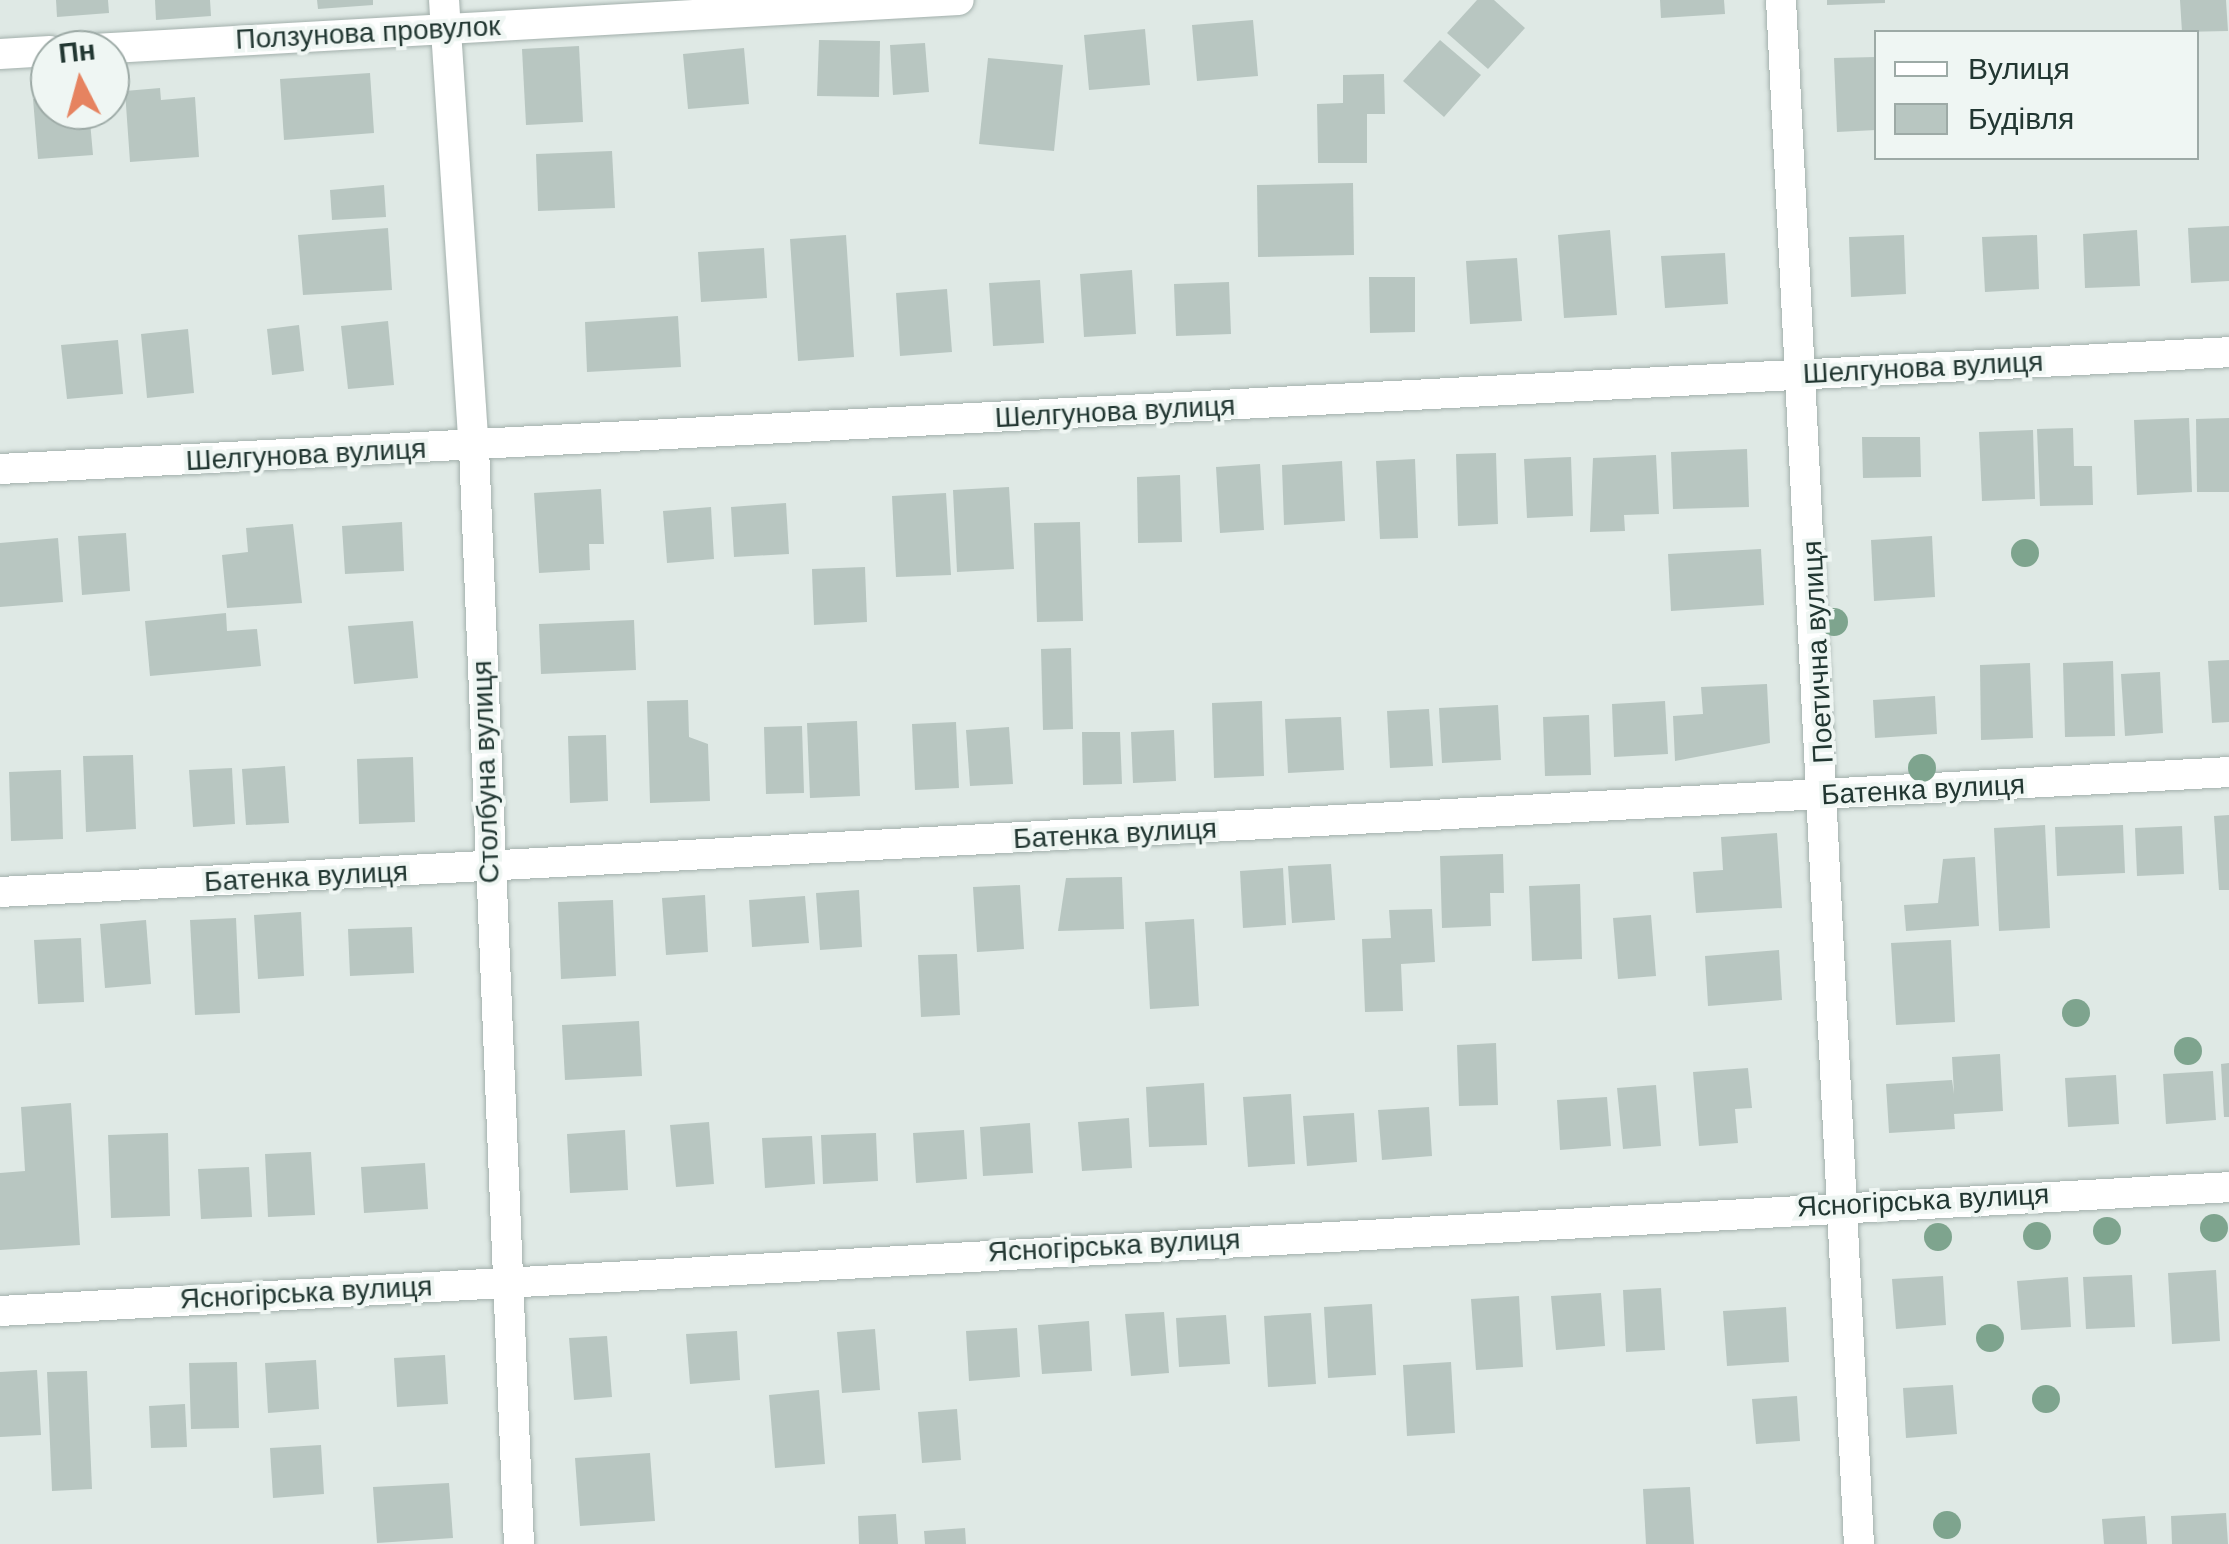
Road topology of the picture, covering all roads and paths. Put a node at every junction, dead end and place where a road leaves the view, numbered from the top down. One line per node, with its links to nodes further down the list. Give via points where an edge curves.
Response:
1 (959, 0): 3 (street, Ползунова провулок)
2 (1780, 0): 8 (street, Поетична вулиця)
3 (445, 14): 4 (street, Ползунова провулок); 9 (street, Столбуна вулиця)
4 (130, 45)
5 (30, 53): 6 (street)
6 (0, 54)
7 (2229, 352): 8 (street, Шелгунова вулиця)
8 (1802, 374): 9 (street, Шелгунова вулиця); 12 (street, Поетична вулиця)
9 (474, 448): 10 (street, Шелгунова вулиця); 13 (street, Столбуна вулиця)
10 (0, 469)
11 (2229, 772): 12 (street, Батенка вулиця)
12 (1826, 796): 13 (street, Батенка вулиця); 16 (street, Поетична вулиця)
13 (490, 867): 14 (street, Батенка вулиця); 17 (street, Столбуна вулиця)
14 (0, 892)
15 (2229, 1187): 16 (street, Ясногірська вулиця)
16 (1843, 1204): 17 (street, Ясногірська вулиця); 20 (street, Поетична вулиця)
17 (503, 1281): 18 (street, Ясногірська вулиця); 19 (street, Столбуна вулиця)
18 (0, 1312)
19 (519, 1544)
20 (1859, 1544)

